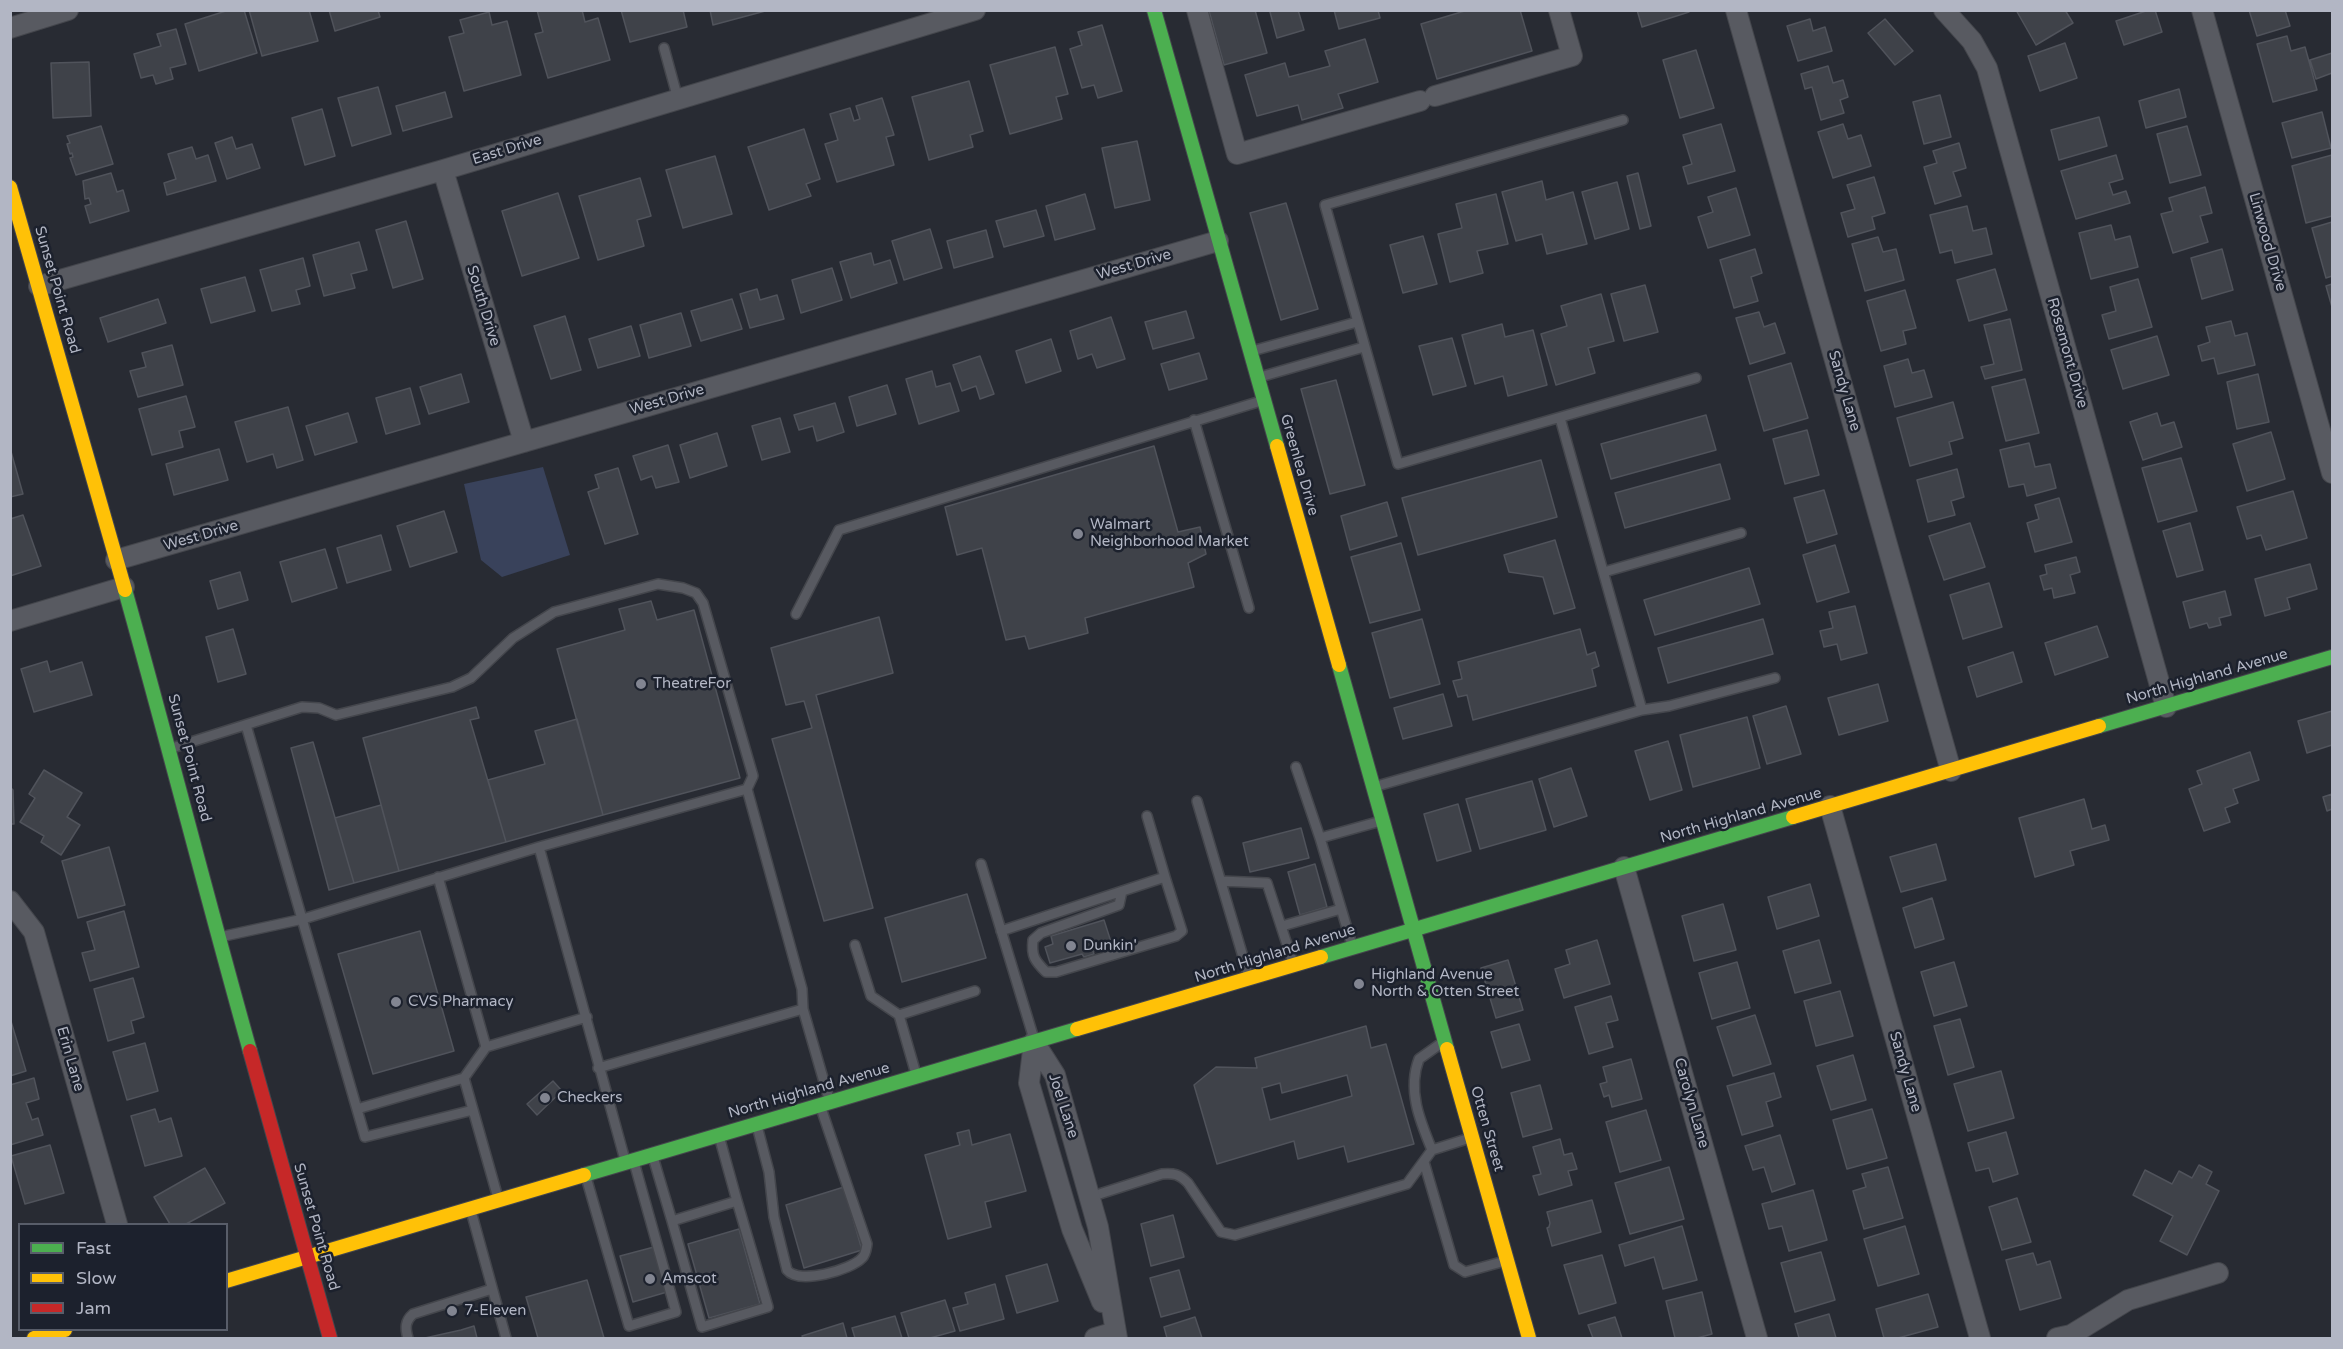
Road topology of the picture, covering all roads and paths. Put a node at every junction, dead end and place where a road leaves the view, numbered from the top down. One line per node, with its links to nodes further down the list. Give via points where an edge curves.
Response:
1 (68, 10): 9 (street)
2 (975, 10): 11 (street, East Drive)
3 (1154, 10): 15 (street, Greenlea Drive)
4 (1197, 10): 5 (street, via 1237,154 1572,56)
5 (1559, 10)
6 (1736, 10): 41 (street, Sandy Lane)
7 (1944, 10): 36 (street, Rosemont Drive, via 1972,41 1987,68)
8 (2202, 10): 26 (street, Linwood Drive)
9 (10, 28)
10 (664, 48): 11 (lane)
11 (678, 99): 13 (street, East Drive)
12 (1623, 120): 17 (lane, via 1325,205)
13 (443, 170): 16 (street, East Drive); 25 (street, South Drive)
14 (10, 187): 16 (street, Sunset Point Road)
15 (1218, 241): 19 (street, Greenlea Drive); 25 (street, West Drive)
16 (39, 286): 28 (street, Sunset Point Road)
17 (1357, 322): 18 (lane); 19 (lane)
18 (1364, 347): 20 (lane); 23 (lane, via 1398,464)
19 (1250, 352): 20 (street, Greenlea Drive)
20 (1257, 377): 22 (street, Greenlea Drive)
21 (1696, 378): 23 (lane)
22 (1264, 400): 24 (lane); 42 (street, Greenlea Drive)
23 (1560, 418): 29 (lane)
24 (1194, 420): 31 (lane); 32 (lane, via 839,530)
25 (524, 442): 28 (street, West Drive)
26 (2332, 473)
27 (1741, 533): 29 (lane)
28 (116, 560): 30 (street, Sunset Point Road)
29 (1604, 572): 37 (lane)
30 (124, 587): 33 (street); 39 (street, Sunset Point Road)
31 (1249, 608)
32 (796, 614)
33 (10, 621)
34 (2332, 657): 36 (street, North Highland Avenue)
35 (1775, 678): 37 (lane)
36 (2166, 706): 41 (street, North Highland Avenue)
37 (1642, 710): 42 (lane)
38 (246, 725): 39 (lane); 43 (lane, via 302,707 320,708 336,715 452,687 471,678 513,638 554,612 658,584 696,593 703,603 753,776); 58 (lane)
39 (170, 749): 62 (street, Sunset Point Road)
40 (1296, 767): 48 (lane)
41 (1951, 771): 45 (street, North Highland Avenue)
42 (1375, 786): 47 (street, Greenlea Drive)
43 (747, 789): 49 (lane); 68 (lane, via 802,989)
44 (1197, 801): 54 (lane)
45 (1830, 807): 51 (street, North Highland Avenue); 108 (street, Sandy Lane)
46 (1147, 816): 53 (lane)
47 (1384, 820): 48 (lane); 60 (street, Greenlea Drive)
48 (1320, 838): 57 (lane)
49 (539, 847): 52 (lane); 70 (lane)
50 (981, 864): 61 (lane)
51 (1624, 867): 60 (street, North Highland Avenue); 107 (street, Carolyn Lane)
52 (438, 877): 58 (lane); 73 (lane)
53 (1165, 877): 55 (lane); 55 (lane, via 1182,931 1176,936 1056,972 1046,972 1034,961 1033,940 1041,933 1119,905)
54 (1221, 881): 59 (lane, via 1267,882); 66 (lane)
55 (1122, 891): 61 (lane)
56 (10, 901): 93 (street, Erin Lane, via 34,932)
57 (1341, 909): 59 (lane); 64 (lane)
58 (303, 919): 62 (lane); 78 (lane)
59 (1282, 926): 65 (lane)
60 (1414, 929): 64 (street, North Highland Avenue); 71 (street, Otten Street)
61 (1001, 931): 72 (lane)
62 (218, 938): 94 (street, Sunset Point Road)
63 (855, 945): 69 (lane, via 871,996)
64 (1353, 948): 65 (street, North Highland Avenue)
65 (1294, 965): 66 (street, North Highland Avenue)
66 (1250, 979): 72 (street, North Highland Avenue)
67 (975, 991): 69 (lane)
68 (803, 1009): 74 (lane); 77 (lane)
69 (899, 1015): 75 (lane)
70 (587, 1017): 73 (lane); 74 (lane)
71 (1445, 1041): 82 (street, Otten Street); 83 (lane, via 1425,1053 1415,1070 1413,1088)
72 (1034, 1042): 75 (street, North Highland Avenue); 88 (street, Joel Lane, via 1055,1075); 100 (street, Joel Lane, via 1029,1083 1072,1229)
73 (486, 1047): 76 (lane)
74 (598, 1068): 85 (lane)
75 (917, 1076): 77 (street, North Highland Avenue)
76 (464, 1078): 78 (lane); 79 (lane)
77 (825, 1103): 80 (street, North Highland Avenue); 80 (lane, via 867,1244 860,1260 818,1276 800,1277 787,1270 774,1217 770,1172)
78 (357, 1108): 79 (lane, via 365,1137)
79 (473, 1110): 89 (lane)
80 (756, 1124): 81 (street, North Highland Avenue)
81 (718, 1135): 84 (street, North Highland Avenue); 90 (lane)
82 (1472, 1137): 83 (lane); 95 (street, Otten Street)
83 (1432, 1150): 86 (lane)
84 (652, 1155): 85 (street, North Highland Avenue); 92 (lane)
85 (629, 1161): 87 (street, North Highland Avenue); 87 (lane, via 676,1312 628,1326)
86 (1424, 1162): 88 (lane, via 1407,1184 1235,1235 1221,1232 1188,1183 1173,1173); 95 (lane, via 1454,1265 1465,1272)
87 (585, 1175): 89 (street, North Highland Avenue)
88 (1090, 1197): 100 (street, Joel Lane)
89 (498, 1200): 91 (street, North Highland Avenue)
90 (737, 1201): 92 (lane); 92 (lane, via 768,1307 757,1311 702,1327)
91 (471, 1209): 94 (street, North Highland Avenue); 98 (lane)
92 (672, 1221)
93 (117, 1223)
94 (307, 1257): 97 (street, North Highland Avenue); 102 (street, Sunset Point Road)
95 (1506, 1261): 106 (street, Otten Street)
96 (2218, 1273): 109 (street, via 2128,1300 2071,1335)
97 (228, 1280)
98 (492, 1288): 103 (lane, via 413,1314 405,1326); 104 (lane)
99 (58, 1331): 101 (street)
100 (1116, 1335): 105 (street)
101 (34, 1338)
102 (330, 1338)
103 (408, 1338)
104 (506, 1338)
105 (1095, 1338)
106 (1529, 1338)
107 (1757, 1338)
108 (1980, 1338)
109 (2057, 1338)

